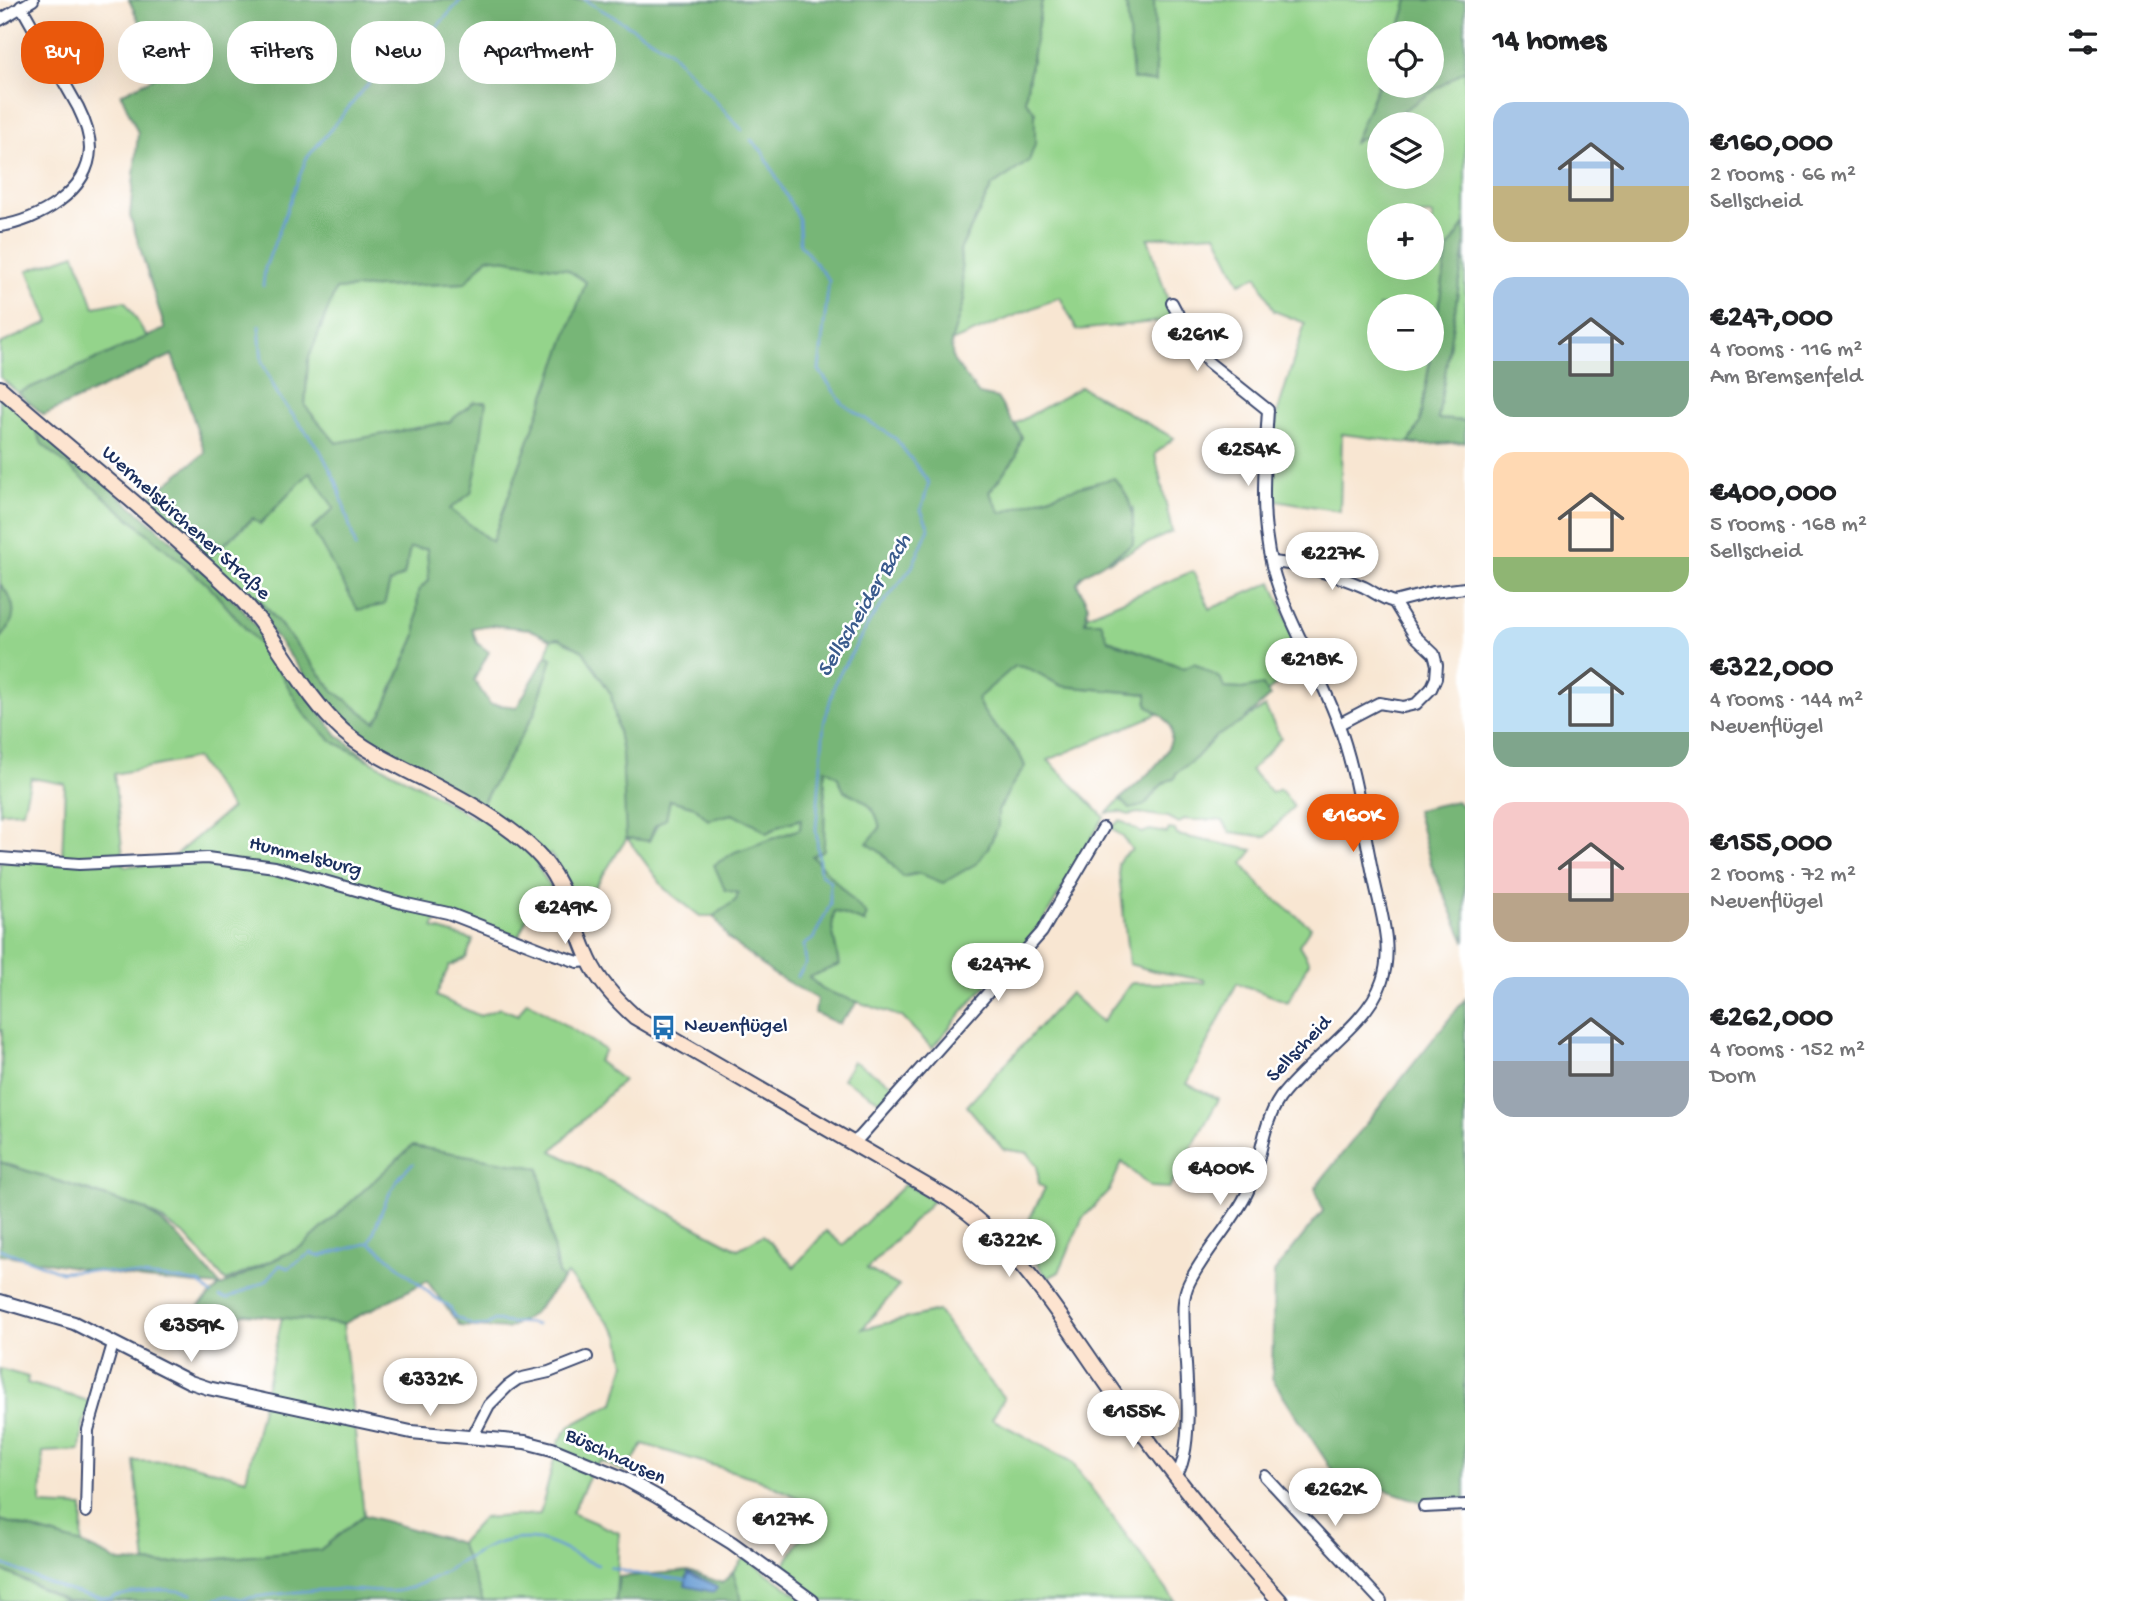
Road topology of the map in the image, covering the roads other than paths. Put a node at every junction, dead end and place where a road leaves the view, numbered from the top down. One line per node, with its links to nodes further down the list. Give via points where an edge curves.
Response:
1 (33, 0): 2 (street)
2 (21, 6): 3 (street); 4 (street, via 78,107 90,152 81,175 54,206)
3 (0, 20)
4 (0, 226)
5 (1172, 303): 7 (street, Sellscheid, via 1208,362 1268,410 1264,503)
6 (0, 388): 13 (main road, Wermelskirchener Straße, via 230,589 265,628 319,705 349,736 495,820 534,850 556,880)
7 (1272, 562): 9 (street, via 1301,565); 10 (street, Sellscheid, via 1296,631)
8 (1465, 588): 9 (street)
9 (1394, 602): 10 (street, via 1415,636 1433,653 1436,678 1416,704 1379,703)
10 (1339, 724): 22 (street, Sellscheid, via 1385,929 1384,973 1369,1006 1277,1104 1246,1194 1186,1289 1186,1443)
11 (1102, 828): 14 (street, via 1042,932)
12 (0, 858): 13 (street, Hummelsburg, via 79,864 207,858 289,869 448,913 556,955)
13 (589, 961): 14 (main road, via 612,995 644,1023)
14 (852, 1143): 18 (main road, via 949,1199 992,1232)
15 (0, 1301): 16 (street, Büschhausen, via 57,1316)
16 (113, 1344): 20 (street, Büschhausen, via 190,1382 386,1427); 25 (street, via 88,1430)
17 (587, 1357): 20 (street, via 508,1386 489,1405)
18 (1120, 1403): 19 (street); 22 (main road)
19 (1107, 1416)
20 (472, 1438): 26 (street, Büschhausen, via 526,1441 625,1479 732,1543)
21 (1265, 1476): 28 (street)
22 (1175, 1477): 27 (main road)
23 (1465, 1505): 24 (street)
24 (1424, 1507)
25 (86, 1512)
26 (812, 1601)
27 (1280, 1601)
28 (1381, 1601)

